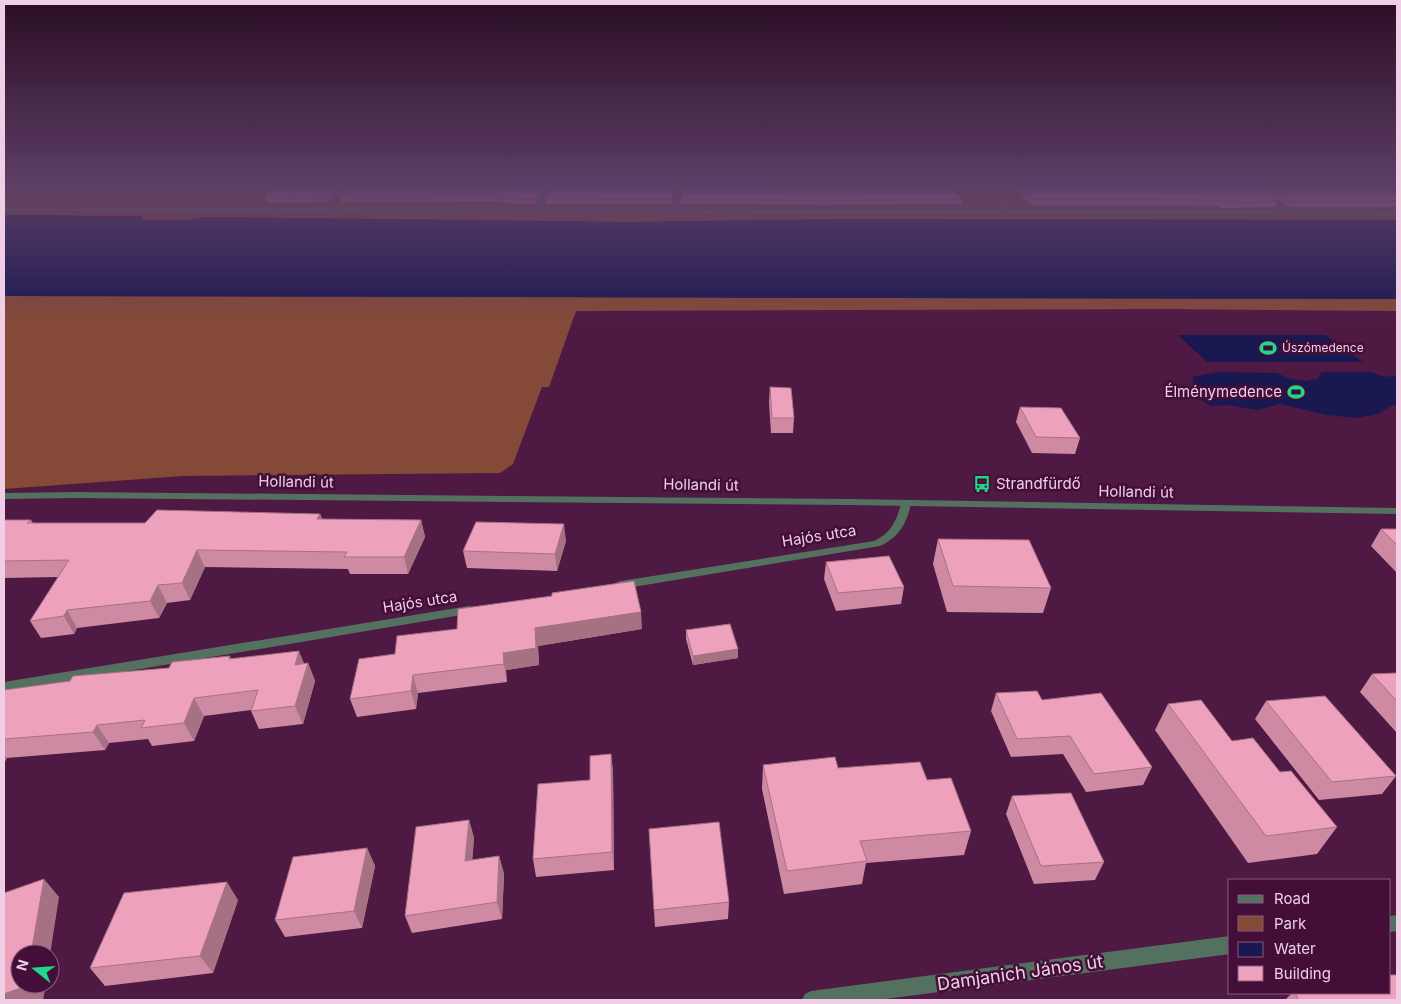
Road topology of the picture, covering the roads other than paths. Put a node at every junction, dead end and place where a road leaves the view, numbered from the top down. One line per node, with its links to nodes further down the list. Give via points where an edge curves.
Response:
1 (4, 496): 2 (street, Hollandi út, via 75,494)
2 (906, 504): 3 (street, Hollandi út); 4 (street, Hajós utca, via 897,532 876,544)
3 (1397, 511)
4 (611, 587)
5 (484, 608): 6 (street, Hajós utca)
6 (4, 687)
7 (1228, 945): 8 (street, Damjanich János út)
8 (811, 1000)

